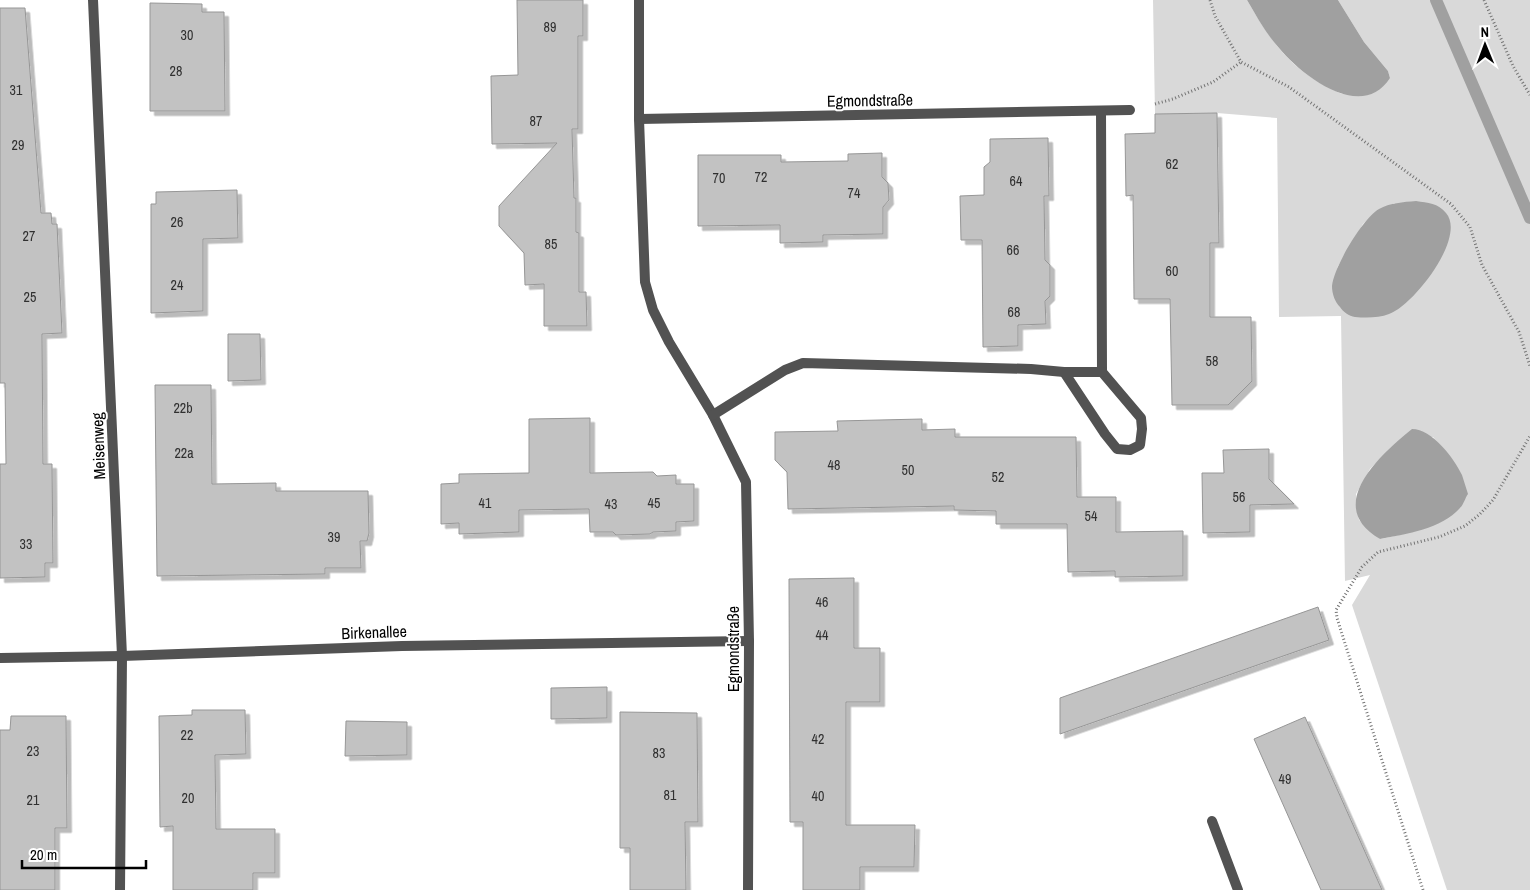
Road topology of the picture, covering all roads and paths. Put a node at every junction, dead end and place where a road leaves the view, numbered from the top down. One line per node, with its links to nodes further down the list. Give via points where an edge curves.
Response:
1 (93, 0): 16 (street, Meisenweg)
2 (639, 0): 9 (street, Egmondstraße)
3 (1210, 0): 5 (path, via 1215,16)
4 (1484, 0): 6 (path)
5 (1241, 62): 8 (path, via 1213,82 1173,99); 10 (path, via 1289,87 1451,204 1470,227 1482,265 1519,332)
6 (1530, 96)
7 (1101, 110): 8 (street, Egmondstraße); 9 (street, Egmondstraße); 12 (street)
8 (1130, 110)
9 (639, 119): 13 (street, Egmondstraße, via 645,282 653,310 668,342)
10 (1530, 366)
11 (1064, 372): 12 (street); 12 (street, via 1117,449 1130,450 1140,444 1141,418); 13 (street, via 803,363 785,370)
12 (1102, 372)
13 (713, 416): 15 (street, Egmondstraße, via 746,482)
14 (1530, 436): 22 (path, via 1493,500 1480,514 1465,526 1439,537 1378,552 1362,567 1336,610)
15 (748, 641): 16 (street, Birkenallee, via 412,646); 20 (street, Egmondstraße)
16 (122, 656): 17 (street, Birkenallee); 19 (street, Meisenweg)
17 (0, 658)
18 (1212, 821): 21 (street)
19 (120, 890)
20 (748, 890)
21 (1238, 890)
22 (1423, 890)

